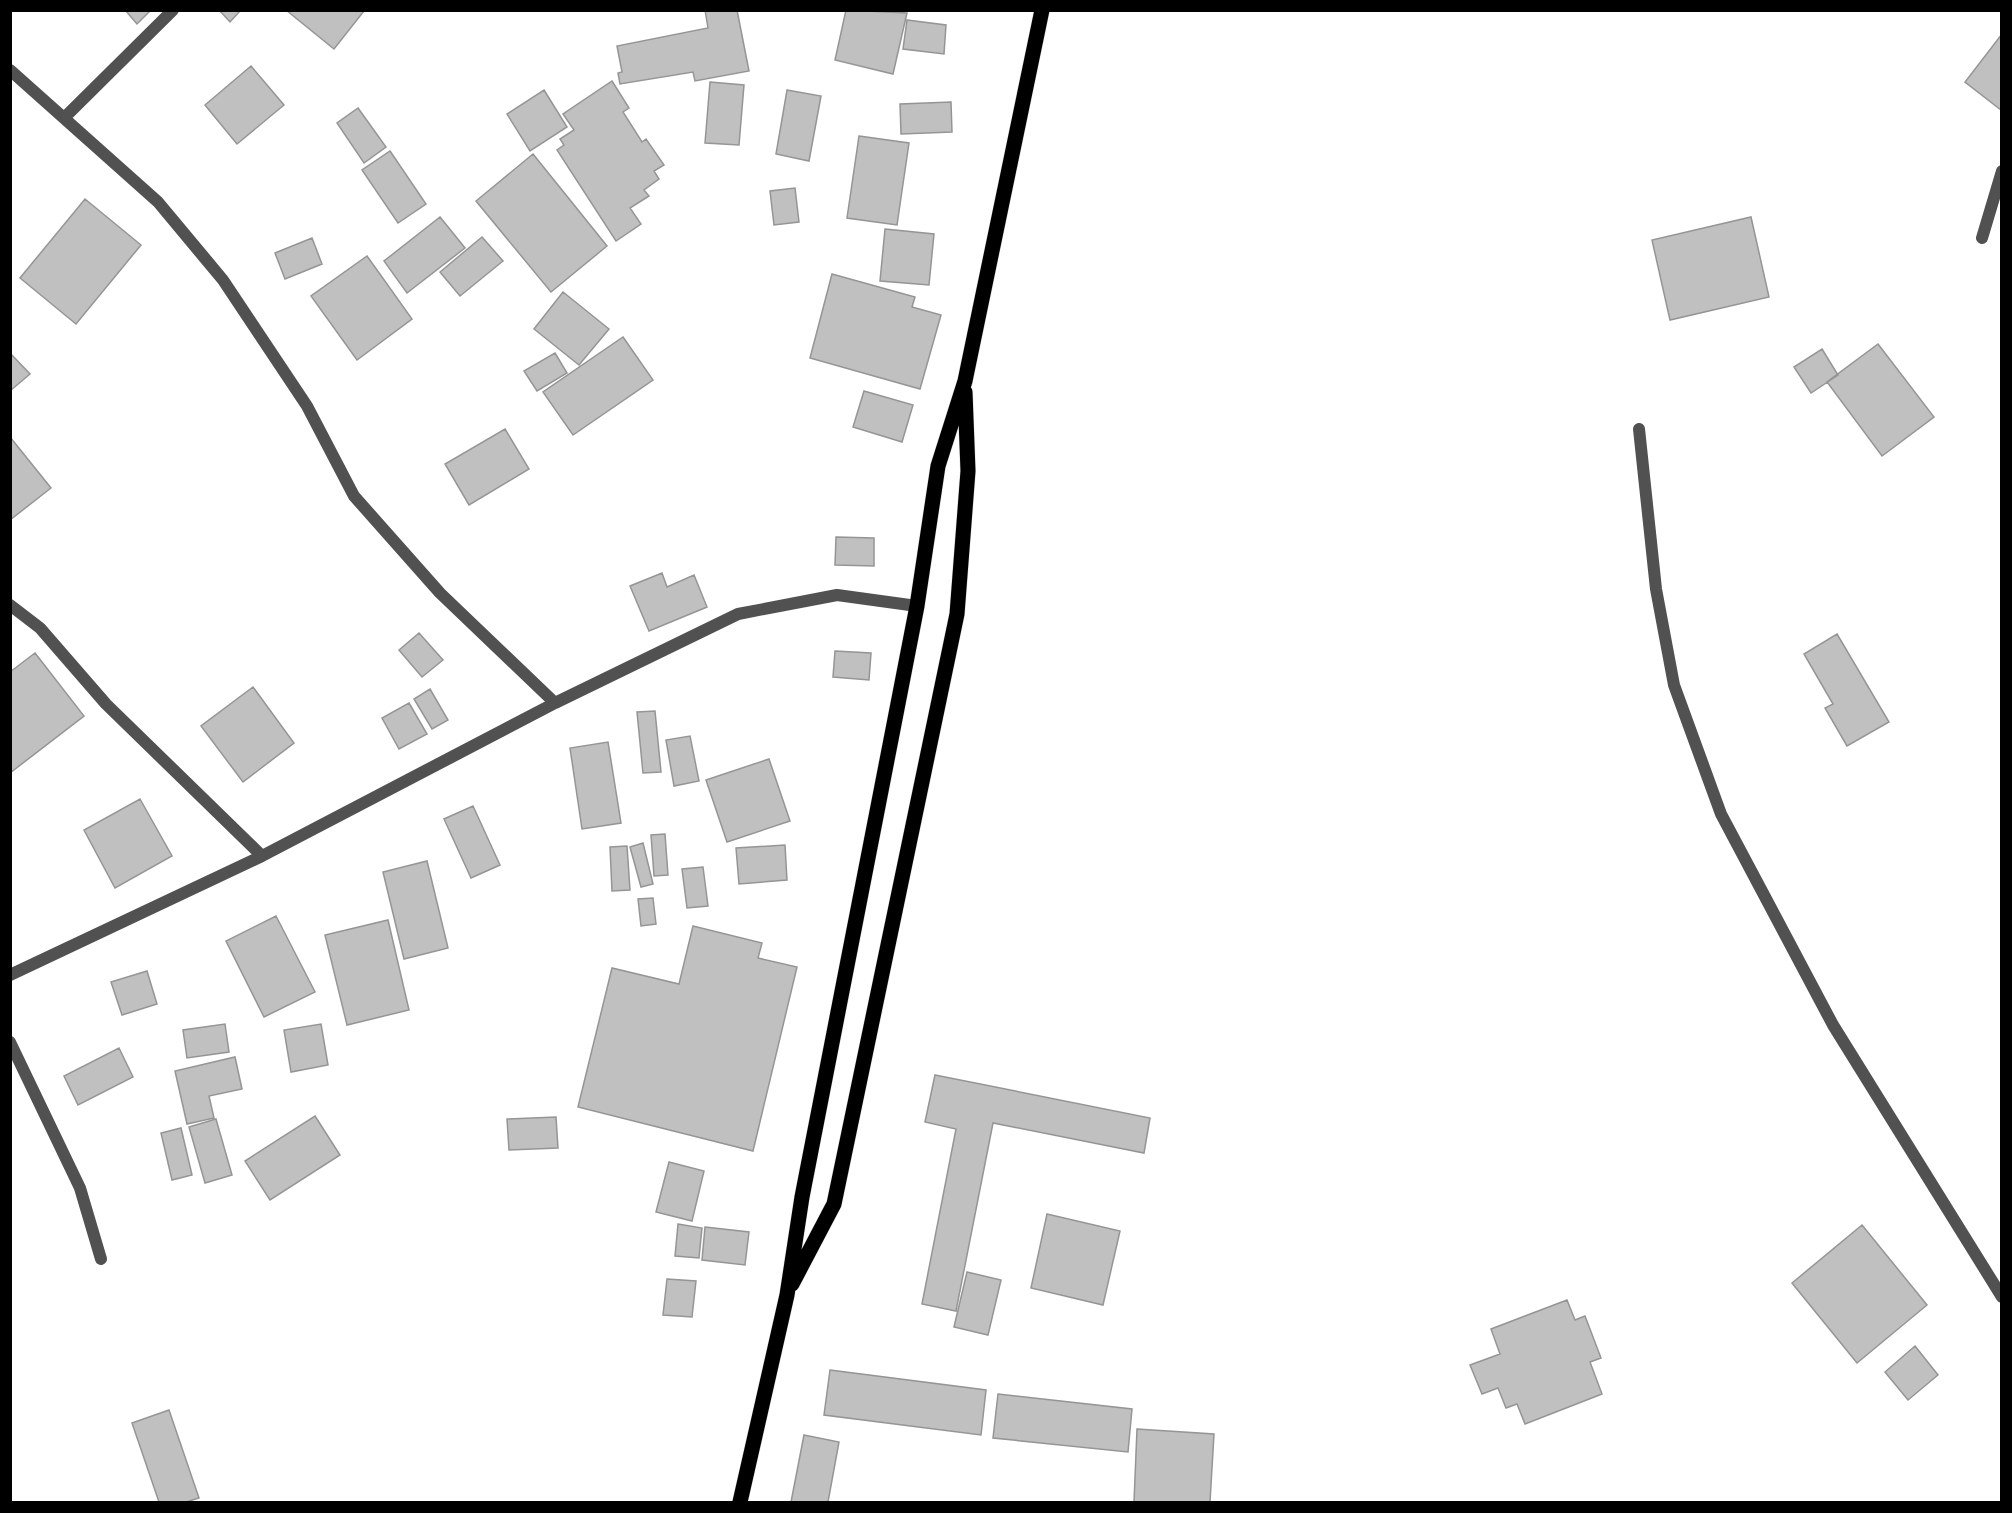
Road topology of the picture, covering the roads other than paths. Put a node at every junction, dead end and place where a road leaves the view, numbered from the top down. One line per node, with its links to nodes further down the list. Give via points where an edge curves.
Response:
1 (173, 10): 4 (street)
2 (1042, 10): 7 (main road)
3 (10, 70): 4 (street)
4 (64, 118): 11 (street, via 158,202 223,280 307,406 354,496 440,593)
5 (2001, 171): 6 (street)
6 (1982, 238)
7 (965, 381): 10 (main road, via 938,466); 16 (main road, via 968,471 957,614 834,1204)
8 (1639, 429): 17 (street, via 1656,589 1674,685 1721,814 1833,1025)
9 (10, 605): 12 (street, via 40,628 106,704)
10 (917, 606): 11 (street, via 837,595 738,614); 16 (main road, via 802,1197)
11 (555, 703): 12 (street)
12 (262, 856): 13 (street)
13 (10, 975)
14 (10, 1042): 15 (street, via 80,1188)
15 (100, 1260)
16 (787, 1295): 18 (main road)
17 (2001, 1297)
18 (740, 1503)

